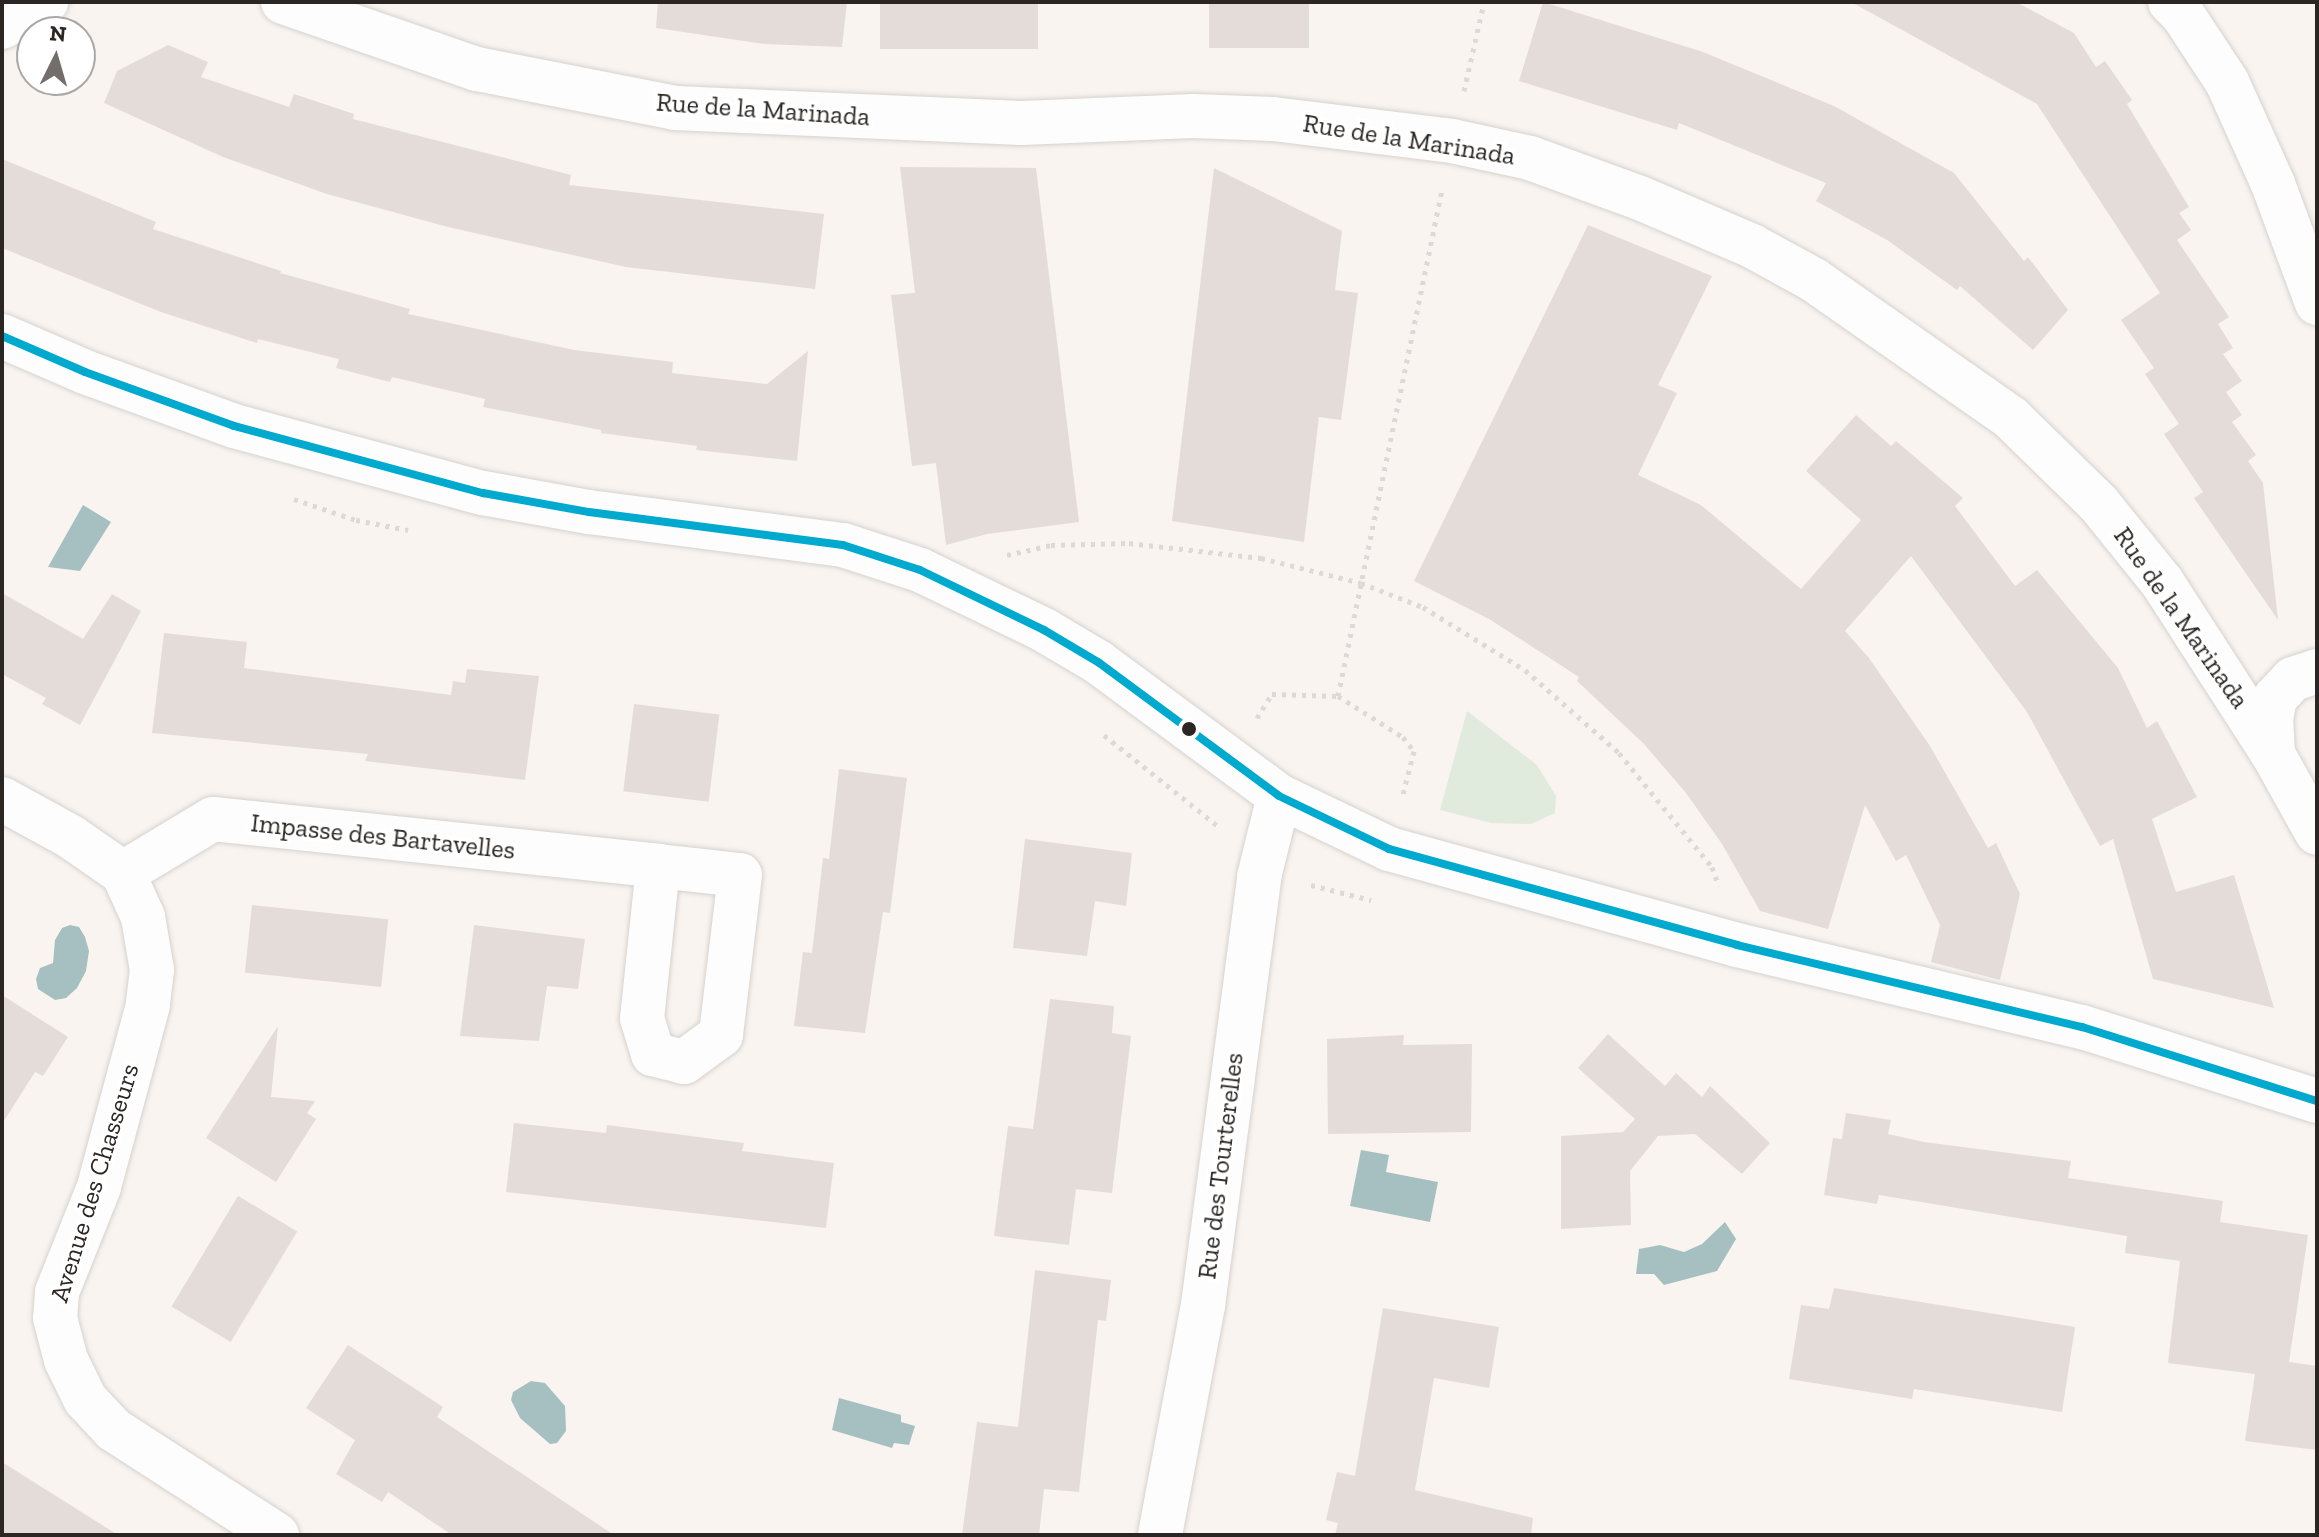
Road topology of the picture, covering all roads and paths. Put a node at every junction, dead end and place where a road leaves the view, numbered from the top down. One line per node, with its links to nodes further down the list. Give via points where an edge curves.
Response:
1 (46, 2): 5 (street)
2 (283, 2): 6 (street, Rue de la Marinada, via 477,69 675,108 1007,123 1193,116)
3 (1484, 2): 6 (path)
4 (2190, 6): 7 (street, via 2273,184)
5 (2, 27)
6 (1452, 141): 12 (path); 16 (street, Rue de la Marinada, via 1530,158 1752,246 1877,321 2011,418 2099,504 2162,582)
7 (2317, 303)
8 (2, 336): 11 (street, via 234,426 483,493 843,545)
9 (283, 495): 10 (path, via 356,520)
10 (414, 531)
11 (940, 580): 12 (path, via 983,560 1051,545 1129,543 1261,558); 17 (street, via 1098,662)
12 (1361, 583): 14 (path); 26 (path, via 1423,607 1525,670 1619,753 1712,867)
13 (2317, 671): 16 (street, via 2293,679 2275,698)
14 (1338, 696): 17 (path, via 1272,694); 21 (path, via 1403,737 1414,751)
15 (1099, 731): 24 (path, via 1241,846)
16 (2273, 754): 20 (street, Rue de la Marinada)
17 (1229, 761): 18 (street)
18 (1279, 796): 21 (street); 24 (street, Rue des Tourterelles)
19 (2, 799): 23 (street)
20 (2317, 833)
21 (1389, 849): 26 (street)
22 (658, 866): 23 (street, Impasse des Bartavelles, via 213,819)
23 (123, 873): 28 (street, Avenue des Chasseurs, via 143,917 152,970 148,1005 99,1187 57,1292 59,1340 85,1399 114,1430)
24 (1259, 877): 25 (path); 29 (street, Rue des Tourterelles, via 1203,1305)
25 (1373, 901)
26 (1737, 945): 27 (street, via 2082,1027)
27 (2317, 1101)
28 (277, 1535)
29 (1160, 1535)

